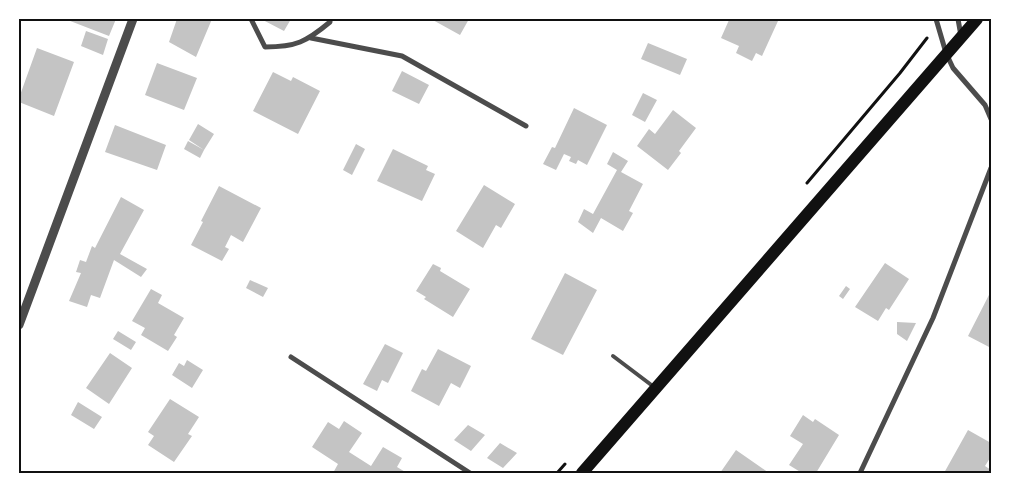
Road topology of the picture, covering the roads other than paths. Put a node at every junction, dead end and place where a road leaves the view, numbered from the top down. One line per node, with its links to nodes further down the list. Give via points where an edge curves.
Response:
1 (133, 19): 15 (street)
2 (251, 19): 8 (street, via 264,48 286,47)
3 (330, 19): 8 (street)
4 (936, 19): 9 (street)
5 (958, 19): 7 (street)
6 (977, 19): 7 (main road)
7 (961, 36): 9 (main road)
8 (311, 38): 13 (street, via 402,56)
9 (946, 53): 11 (street, via 953,68); 18 (main road)
10 (991, 103): 11 (street)
11 (985, 105): 12 (street)
12 (991, 119)
13 (526, 126)
14 (991, 168): 21 (street, via 934,318)
15 (19, 325)
16 (612, 356): 18 (lane)
17 (291, 357): 19 (street)
18 (656, 388): 20 (main road)
19 (470, 473)
20 (582, 473)
21 (860, 473)

